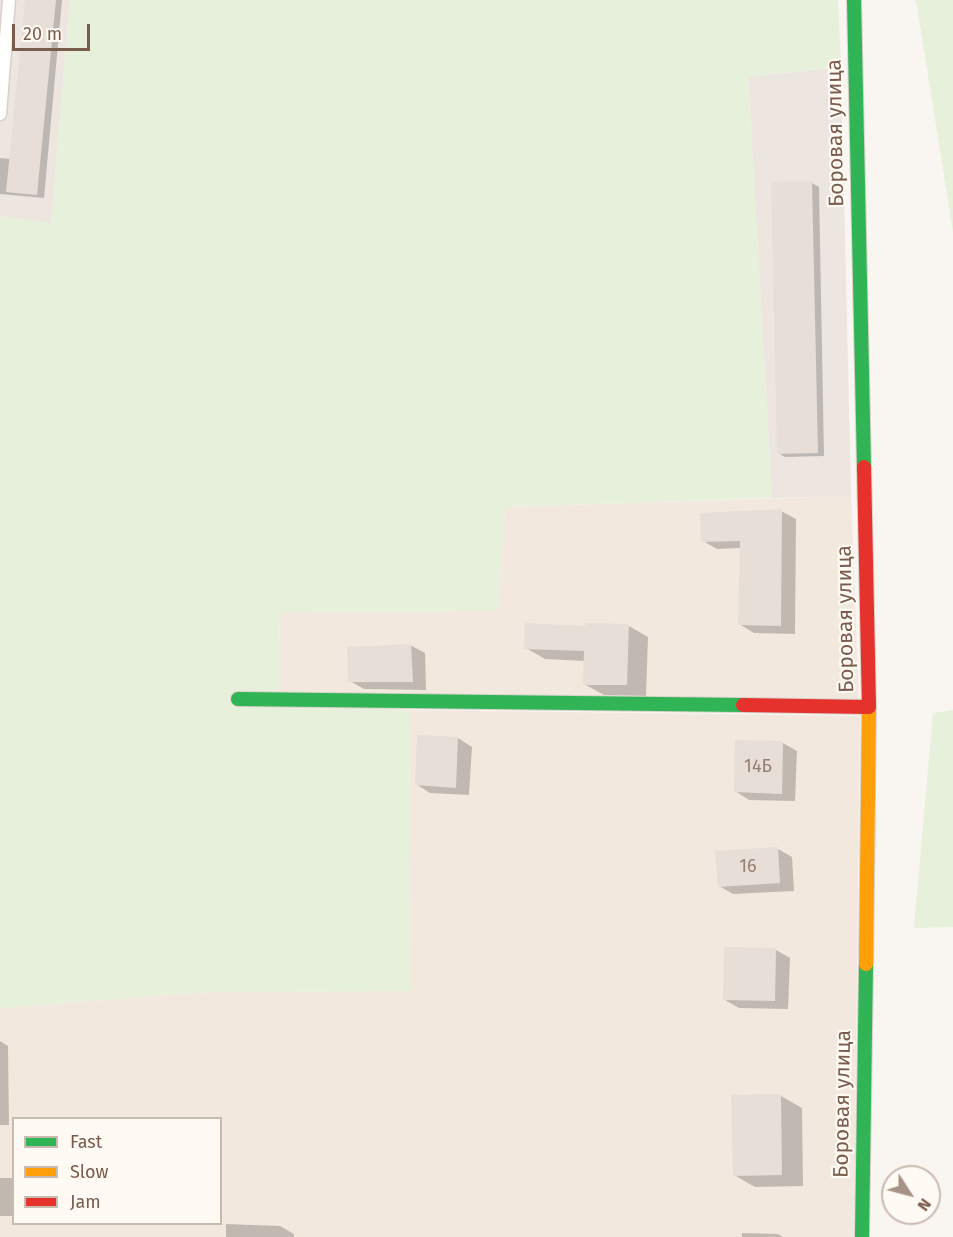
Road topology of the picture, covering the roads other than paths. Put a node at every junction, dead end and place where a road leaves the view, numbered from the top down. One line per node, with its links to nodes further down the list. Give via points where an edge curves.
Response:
1 (9, 0): 3 (lane)
2 (854, 0): 5 (street, Боровая улица)
3 (0, 114)
4 (238, 699): 5 (street)
5 (868, 707): 6 (street, Боровая улица)
6 (862, 1237)

